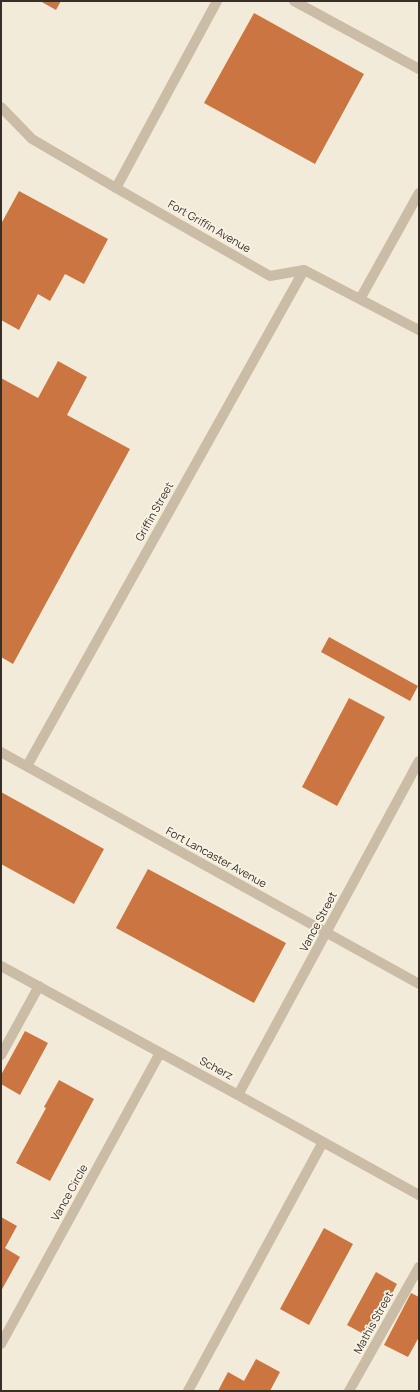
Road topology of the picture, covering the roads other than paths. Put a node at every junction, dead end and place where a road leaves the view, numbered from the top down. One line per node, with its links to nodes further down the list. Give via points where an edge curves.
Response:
1 (217, 1): 5 (street)
2 (294, 1): 3 (street)
3 (419, 69)
4 (1, 107): 5 (street, Fort Griffin Avenue, via 32,138)
5 (116, 188): 7 (street, Fort Griffin Avenue, via 270,276)
6 (419, 193): 8 (street)
7 (304, 270): 8 (street); 12 (street, Griffin Street)
8 (360, 299): 9 (street)
9 (419, 330)
10 (1, 752): 12 (street, Fort Lancaster Avenue)
11 (419, 761): 13 (street, Vance Street)
12 (27, 766): 13 (street, Fort Lancaster Avenue)
13 (326, 933): 15 (street, Fort Lancaster Avenue); 19 (street, Vance Street)
14 (1, 966): 16 (street, Scherz)
15 (419, 984)
16 (39, 986): 17 (street, Scherz); 18 (street)
17 (160, 1053): 19 (street, Scherz); 23 (street, Vance Circle)
18 (1, 1055)
19 (238, 1094): 20 (street, Scherz)
20 (324, 1142): 21 (street, Scherz); 24 (street)
21 (419, 1195)
22 (419, 1267): 25 (street, Mathis Street)
23 (1, 1344)
24 (188, 1391)
25 (349, 1391)

